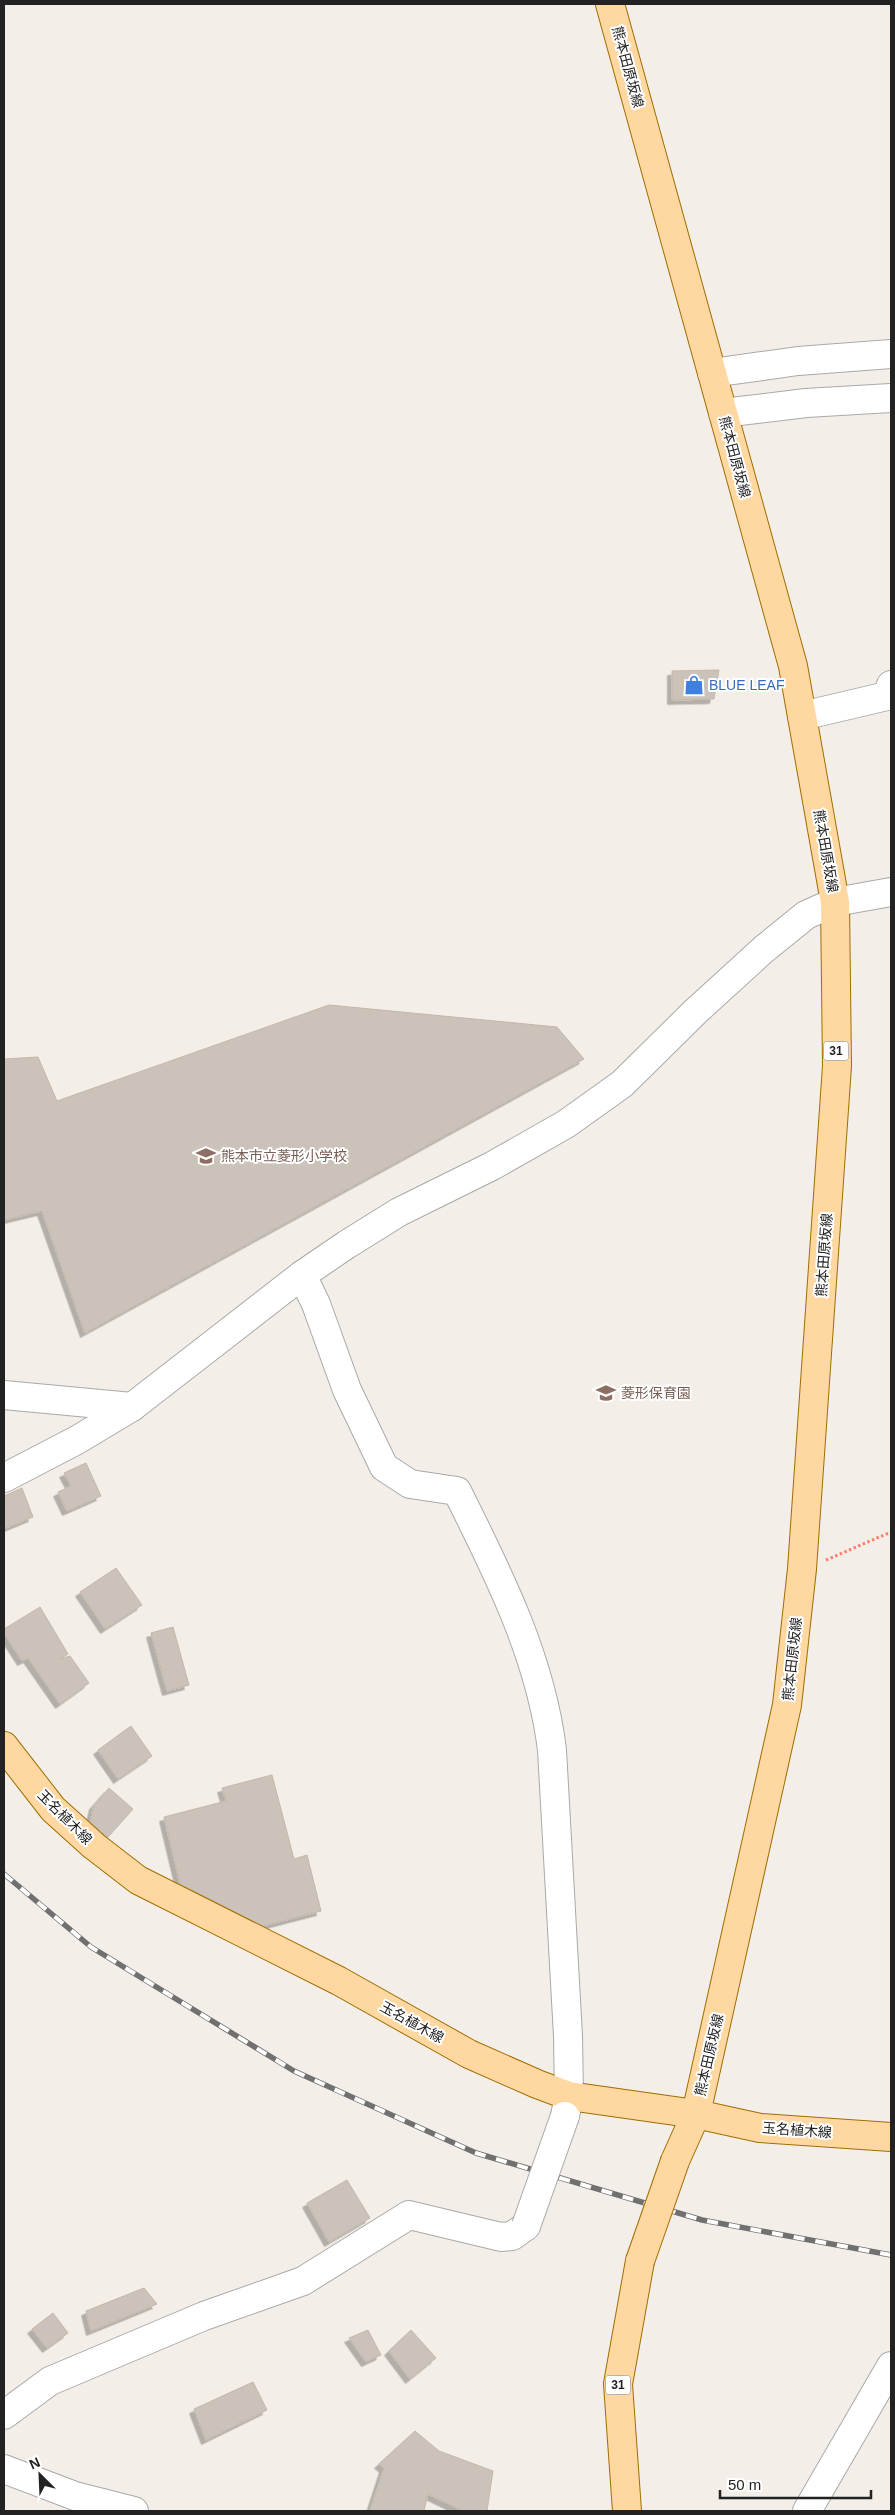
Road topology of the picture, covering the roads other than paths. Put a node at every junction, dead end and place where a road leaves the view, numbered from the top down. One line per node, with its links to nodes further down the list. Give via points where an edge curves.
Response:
1 (610, 4): 3 (main road, 熊本田原坂線 / 31)
2 (891, 354): 3 (street, via 798,361)
3 (712, 373): 5 (main road, 熊本田原坂線 / 31)
4 (891, 398): 5 (street, via 806,403)
5 (723, 413): 7 (main road, 熊本田原坂線 / 31, via 793,666)
6 (891, 685): 7 (street, via 887,696)
7 (802, 716): 9 (main road, 熊本田原坂線 / 31)
8 (891, 892): 9 (street)
9 (835, 902): 10 (street, via 806,915 764,949 622,1084 566,1124 492,1166 399,1212); 16 (main road, 熊本田原坂線 / 31, via 836,1066 802,1569 787,1705)
10 (302, 1275): 12 (street); 15 (street, via 348,1390 384,1467 410,1484 458,1491 507,1591 548,1714 568,2036)
11 (4, 1395): 12 (street)
12 (132, 1407): 13 (street)
13 (4, 1478)
14 (4, 1746): 15 (main road, 玉名植木線, via 53,1809 138,1880 339,1981)
15 (567, 2106): 16 (main road, 玉名植木線); 19 (street, bridge, via 526,2226 512,2236 501,2237 409,2215 303,2281 204,2316 50,2381)
16 (696, 2114): 17 (main road, 玉名植木線, via 760,2128); 22 (main road, 熊本田原坂線 / 31, bridge, via 675,2161 640,2261 618,2384)
17 (891, 2137)
18 (891, 2366): 23 (street)
19 (4, 2415)
20 (4, 2469): 21 (street, via 75,2496)
21 (134, 2511)
22 (627, 2511)
23 (807, 2511)

